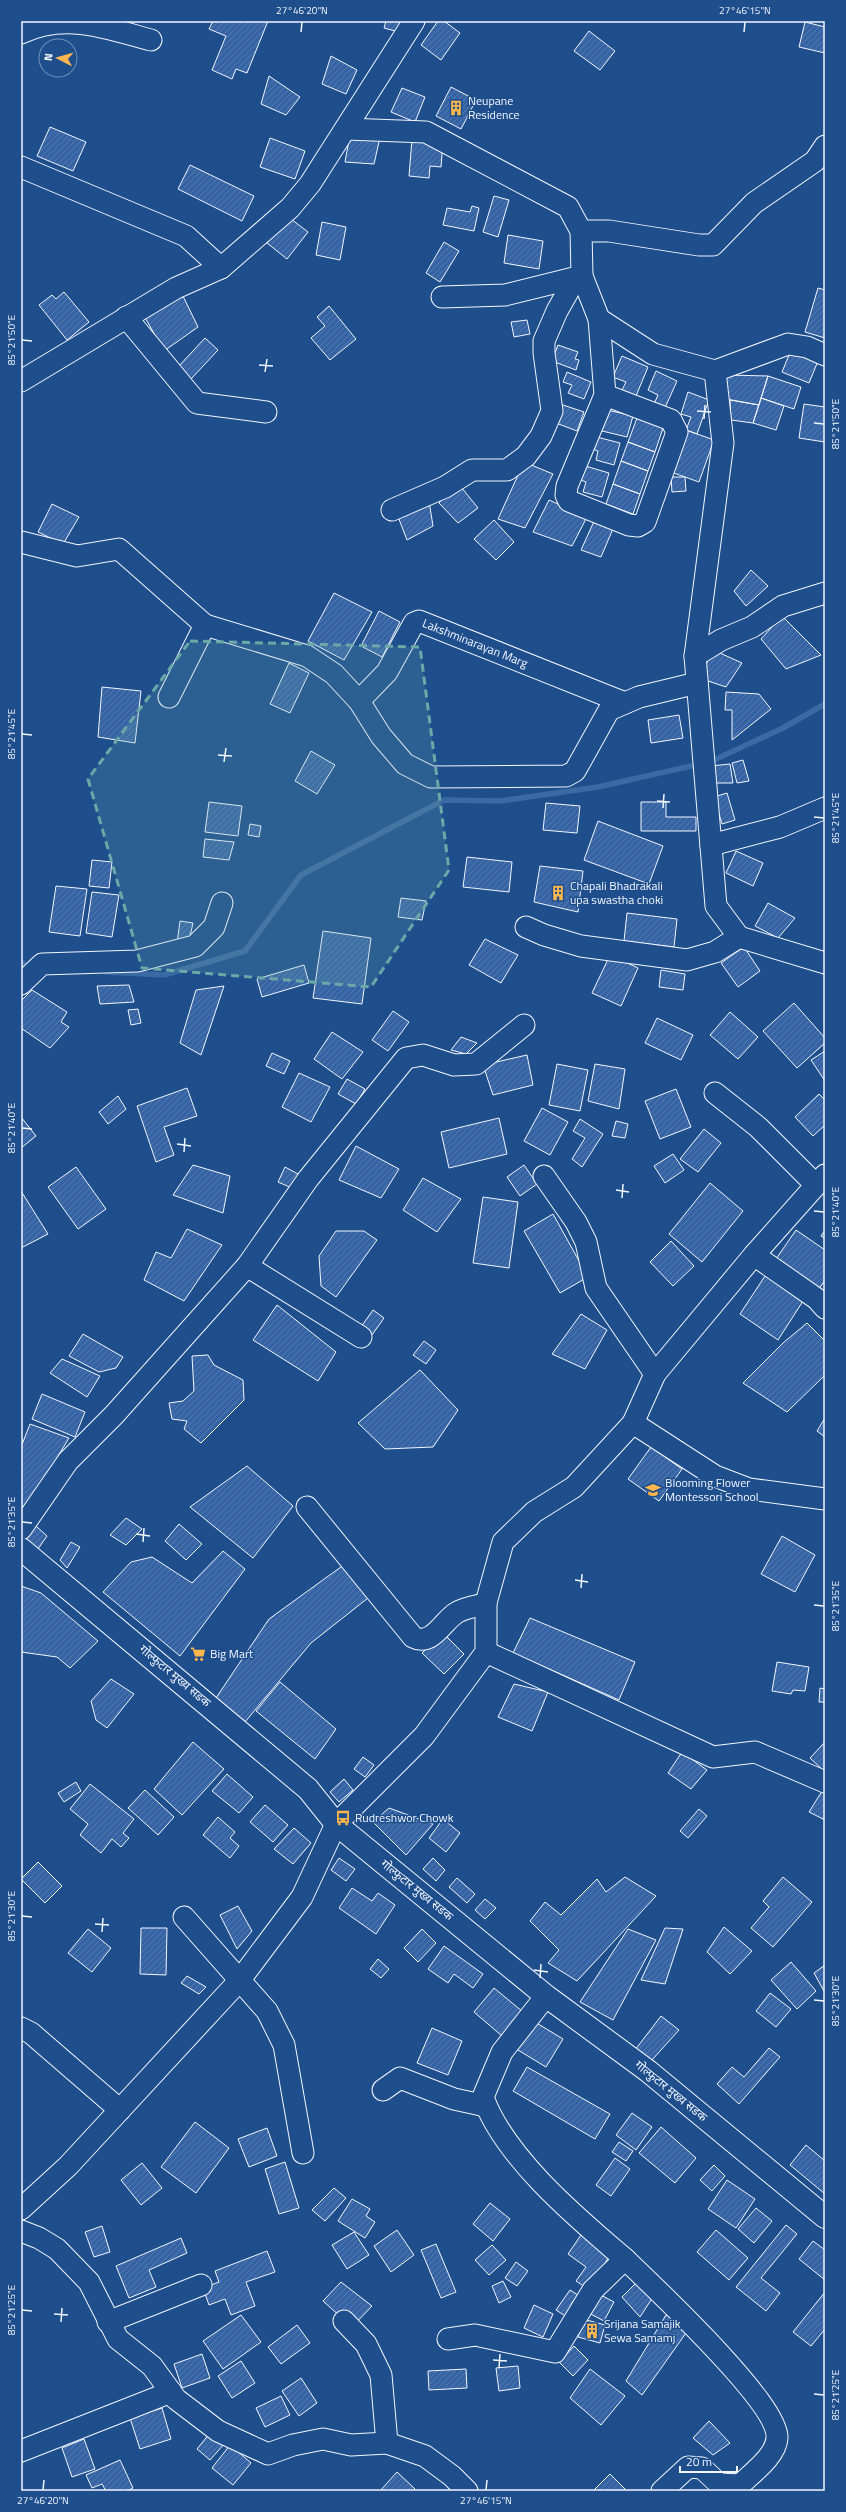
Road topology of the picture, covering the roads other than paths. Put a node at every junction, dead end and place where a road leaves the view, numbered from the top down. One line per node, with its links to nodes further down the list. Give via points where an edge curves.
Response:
1 (414, 21): 4 (street)
2 (21, 34): 3 (street, via 52,23 86,22)
3 (151, 40)
4 (346, 129): 7 (street, via 426,132 568,207); 8 (street, via 310,184 290,208)
5 (825, 146): 7 (street, via 815,161 754,203 712,245 609,231)
6 (21, 167): 8 (street, via 186,236)
7 (581, 231): 9 (street)
8 (221, 268): 11 (street, via 176,288)
9 (578, 278): 10 (street, via 505,295); 12 (street); 18 (street, via 557,311 544,341 552,411 541,436 526,456 507,470 472,470 445,487)
10 (442, 297)
11 (126, 318): 15 (street); 17 (street, via 197,403)
12 (599, 319): 14 (street, via 653,354); 16 (street)
13 (825, 355): 14 (street, via 807,346 788,344)
14 (715, 371): 22 (street, via 723,443)
15 (21, 381)
16 (606, 395): 16 (street, via 566,486 566,495 569,501 638,526 645,522 677,432 670,420)
17 (266, 412)
18 (392, 510)
19 (21, 542): 21 (street, via 77,556 119,549)
20 (825, 593): 22 (street, via 783,606 752,626 721,640)
21 (205, 625): 24 (street); 25 (street, via 306,656 334,674)
22 (695, 656): 23 (street)
23 (697, 683): 26 (street, via 639,697); 28 (street)
24 (169, 697)
25 (359, 701): 26 (street, Lakshminarayan Marg, via 386,672 414,623 419,621); 26 (street, via 381,736 405,764 431,777 566,776 574,771 609,710)
26 (625, 703)
27 (825, 808): 28 (street, via 780,828)
28 (711, 845): 31 (street, via 716,906)
29 (222, 903): 33 (street, via 214,928 195,946 137,961)
30 (526, 927): 31 (street, via 581,946 686,960 715,952)
31 (739, 937): 32 (street)
32 (825, 964)
33 (29, 976)
34 (524, 1025): 39 (street, via 476,1064 454,1065 423,1055 406,1058 308,1179)
35 (715, 1093): 37 (street)
36 (544, 1176): 42 (street, via 576,1222 586,1242 596,1288)
37 (821, 1180): 38 (street)
38 (754, 1255): 40 (street, via 817,1299); 42 (street)
39 (247, 1266): 41 (street); 46 (street, via 114,1415 68,1461)
40 (825, 1308)
41 (361, 1337)
42 (655, 1374): 43 (street)
43 (633, 1423): 44 (street, via 715,1476 749,1488); 48 (street, via 574,1487 534,1512 502,1542)
44 (825, 1499)
45 (307, 1507): 48 (street, via 413,1637 426,1639 456,1612)
46 (21, 1529)
47 (21, 1549): 51 (main road, गोल्फुटार मुख्य सडक, via 308,1789)
48 (486, 1603): 49 (street)
49 (486, 1652): 50 (street, via 713,1757 755,1752); 51 (street, via 424,1736)
50 (825, 1782)
51 (336, 1824): 53 (street, via 302,1897); 54 (main road, गोल्फुटार मुख्य सडक)
52 (184, 1917): 53 (street)
53 (239, 1981): 58 (street); 59 (street, via 267,2010 284,2046)
54 (546, 1996): 57 (street, via 502,2052 483,2097); 61 (main road, गोल्फुटार मुख्य सडक, via 648,2071)
55 (21, 2028): 58 (street, via 31,2033)
56 (383, 2090): 57 (street, via 400,2078 454,2099)
57 (486, 2106): 63 (street, via 510,2147 580,2221)
58 (120, 2110): 60 (street, via 68,2166)
59 (303, 2153)
60 (21, 2209)
61 (825, 2217)
62 (21, 2231): 66 (street, via 40,2238 57,2249 89,2282)
63 (625, 2259): 67 (street, via 593,2290 556,2352 475,2335); 72 (street, via 703,2334 770,2414 777,2437 772,2451 740,2485 719,2484 702,2468 688,2467)
64 (201, 2285): 66 (street)
65 (344, 2321): 69 (street, via 366,2344 381,2375)
66 (108, 2322): 68 (street, via 118,2339 152,2366)
67 (448, 2339)
68 (171, 2392): 69 (street, via 176,2399 218,2431 268,2454 293,2445 323,2439 351,2445); 70 (street)
69 (387, 2443): 71 (street, via 425,2456)
70 (21, 2451)
71 (467, 2491)
72 (662, 2491)

